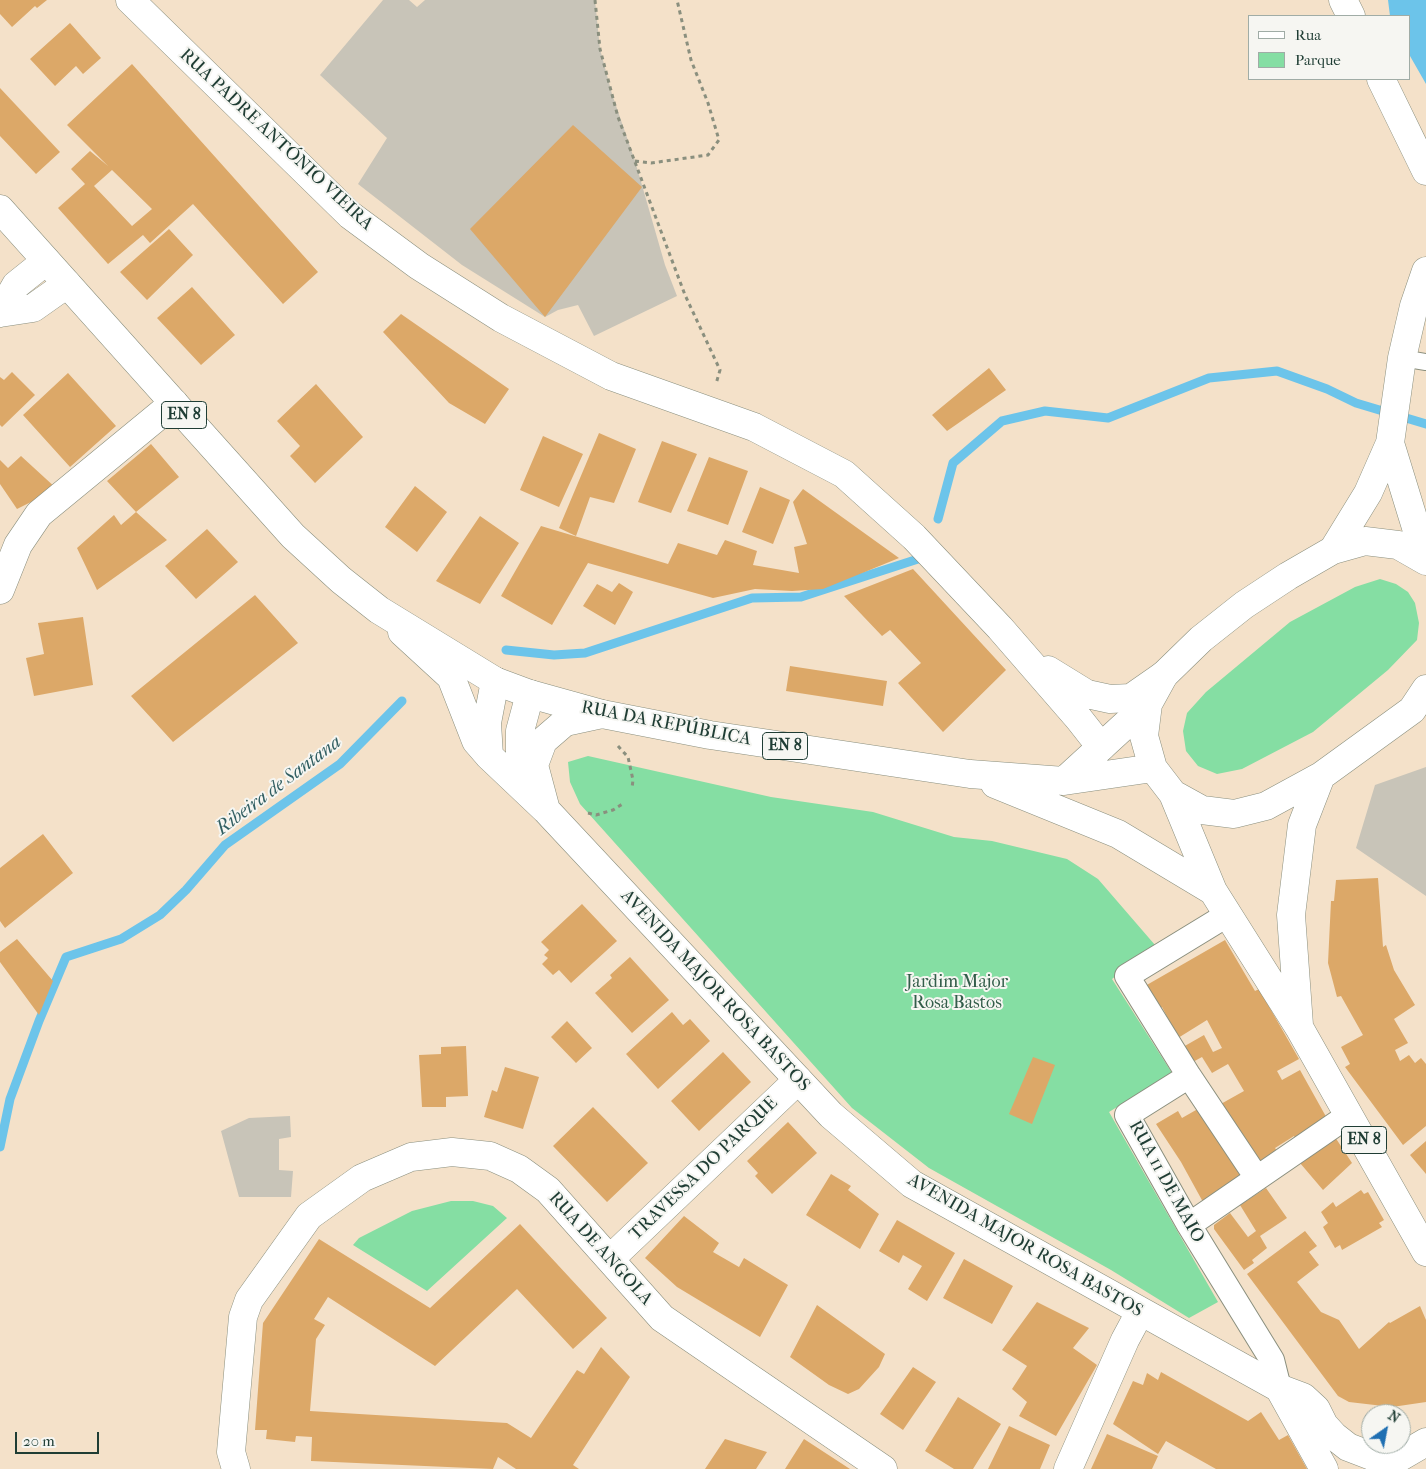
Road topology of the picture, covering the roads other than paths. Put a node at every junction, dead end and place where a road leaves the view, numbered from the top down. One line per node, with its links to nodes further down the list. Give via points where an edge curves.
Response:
1 (130, 0): 17 (street, RUA PADRE ANTÓNIO VIEIRA, via 350,215 419,266 501,318 611,376 754,427 844,474 914,537)
2 (1343, 0): 3 (street)
3 (1350, 15)
4 (1381, 80): 5 (street)
5 (1426, 171)
6 (0, 209): 7 (street, EN 8)
7 (46, 260): 9 (street, EN 8); 9 (street, via 16,284 0,313 33,308)
8 (1426, 271): 10 (street, via 1414,306)
9 (67, 284): 11 (street, EN 8)
10 (1414, 360): 12 (street)
11 (174, 403): 15 (street, via 39,514 18,545); 16 (street, EN 8, via 293,536)
12 (1390, 444): 13 (street, via 1368,493); 14 (street)
13 (1333, 550): 14 (street, via 1365,541 1398,545); 18 (street, via 1244,605 1201,639)
14 (1426, 561)
15 (0, 590)
16 (379, 610): 19 (street, RUA DA REPÚBLICA / EN 8); 25 (street, via 451,677 476,741)
17 (1025, 656): 18 (street, RUA PADRE ANTÓNIO VIEIRA, via 1087,694 1110,699 1131,698); 24 (street, RUA PADRE ANTÓNIO VIEIRA)
18 (1164, 675): 22 (street)
19 (495, 681): 20 (street, RUA DA REPÚBLICA); 25 (street, via 487,723)
20 (530, 694): 23 (street, RUA DA REPÚBLICA / EN 8); 31 (street, via 520,731 520,772)
21 (1421, 703): 28 (street)
22 (1148, 704): 24 (street); 26 (street, via 1144,736)
23 (602, 714): 27 (street, RUA DA REPÚBLICA / EN 8, via 710,735); 31 (street, via 565,722 543,741 534,765)
24 (1100, 747): 29 (street)
25 (489, 756): 31 (street)
26 (1153, 768): 29 (street, RUA DA REPÚBLICA); 30 (street)
27 (970, 774): 29 (street, RUA DA REPÚBLICA / EN 8); 32 (street, via 1118,834)
28 (1321, 776): 30 (street, via 1266,806 1234,814 1202,810); 34 (street, via 1302,826 1291,915)
29 (1064, 781)
30 (1173, 794): 32 (street)
31 (546, 810): 36 (street, AVENIDA MAJOR ROSA BASTOS)
32 (1213, 891): 33 (street)
33 (1228, 915): 34 (street); 35 (street, via 1127,976)
34 (1300, 1030): 37 (street, EN 8)
35 (1189, 1076): 38 (street); 39 (street, RUA 11 DE MAIO, via 1127,1115)
36 (798, 1080): 41 (street, TRAVESSA DO PARQUE); 42 (street, AVENIDA MAJOR ROSA BASTOS, via 831,1115 912,1184)
37 (1349, 1115): 38 (street); 40 (street, EN 8)
38 (1257, 1178): 39 (street)
39 (1189, 1225): 43 (street, RUA 11 DE MAIO, via 1272,1360)
40 (1426, 1252)
41 (610, 1259): 46 (street, RUA DE ANGOLA, via 548,1190 519,1169 490,1156 452,1152 411,1157 362,1178 309,1216 249,1300 243,1317 230,1452); 47 (street, RUA DE ANGOLA, via 662,1318)
42 (1140, 1312): 43 (street, AVENIDA MAJOR ROSA BASTOS); 48 (street)
43 (1279, 1388): 45 (street, AVENIDA MAJOR ROSA BASTOS, via 1303,1397 1316,1409 1324,1425 1348,1447); 49 (street)
44 (1426, 1442): 45 (street, AVENIDA MAJOR ROSA BASTOS)
45 (1386, 1466)
46 (236, 1469)
47 (883, 1469)
48 (1068, 1469)
49 (1324, 1469)

